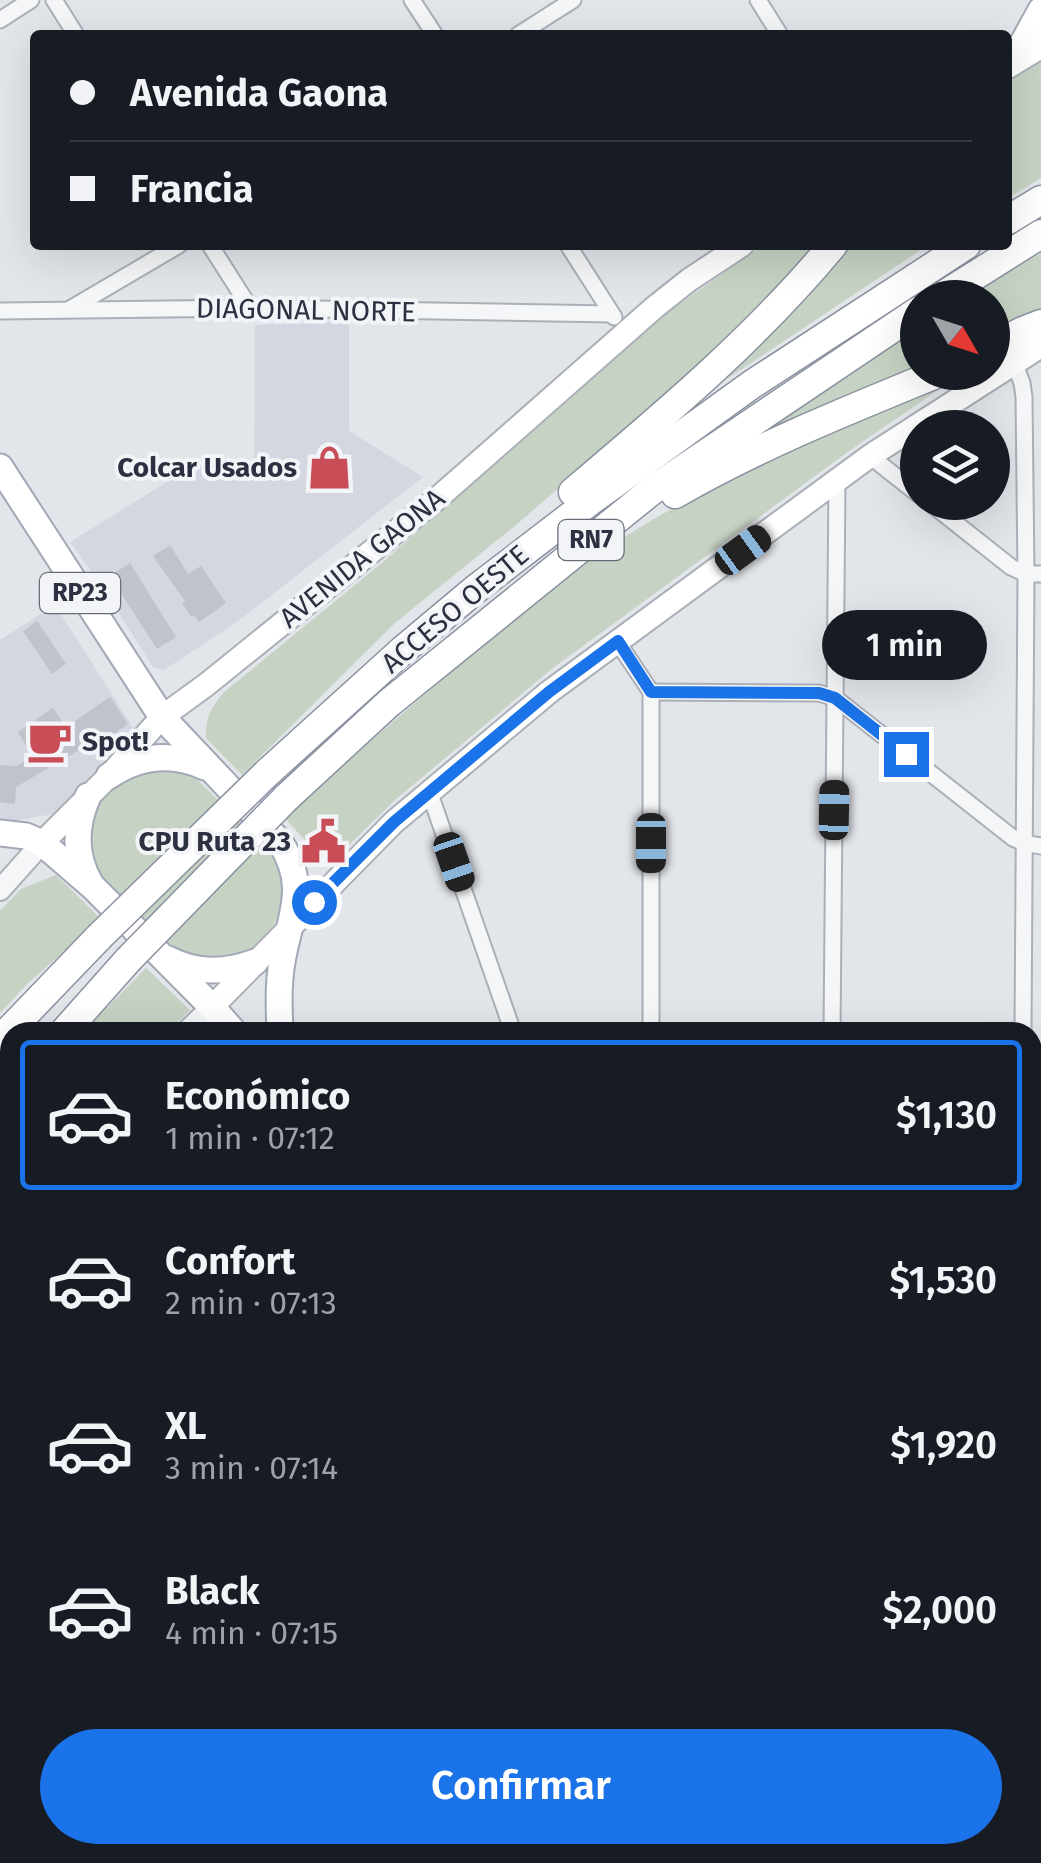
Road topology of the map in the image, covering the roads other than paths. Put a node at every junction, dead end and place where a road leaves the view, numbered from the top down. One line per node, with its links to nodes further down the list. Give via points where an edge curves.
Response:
1 (31, 0): 7 (street)
2 (54, 0): 8 (street)
3 (412, 0): 9 (street)
4 (573, 0): 10 (street)
5 (758, 0): 11 (street)
6 (1041, 10): 13 (main road)
7 (0, 20)
8 (73, 30)
9 (432, 30)
10 (526, 30)
11 (777, 30)
12 (1041, 47): 14 (main road)
13 (1012, 59)
14 (1012, 63)
15 (1041, 200): 16 (highway)
16 (1012, 218)
17 (1041, 234): 24 (highway)
18 (169, 250): 26 (street)
19 (213, 250): 25 (street)
20 (571, 250): 28 (street)
21 (735, 250): 28 (main road, AVENIDA GAONA)
22 (828, 250): 44 (highway, via 742,341)
23 (958, 250): 44 (highway, ACCESO OESTE / RN7, via 692,425)
24 (968, 280)
25 (250, 308): 26 (street, DIAGONAL NORTE); 28 (street, DIAGONAL NORTE)
26 (66, 310): 27 (street, DIAGONAL NORTE)
27 (0, 311)
28 (620, 322): 48 (main road, AVENIDA GAONA, via 439,497)
29 (900, 323): 42 (highway, ACCESO OESTE / RN7, via 655,488)
30 (1041, 324): 32 (highway, via 1023,331)
31 (1041, 346): 33 (main road)
32 (1010, 347)
33 (1010, 353)
34 (1010, 364): 43 (street, via 1024,397)
35 (900, 389): 42 (highway, via 716,471)
36 (957, 390): 37 (main road)
37 (870, 456): 39 (street); 40 (main road)
38 (0, 468): 48 (main road, RP23)
39 (900, 480)
40 (836, 482): 45 (main road); 47 (street)
41 (952, 520): 43 (street, via 1012,568)
42 (546, 574): 63 (highway, ACCESO OESTE / RN7, bridge, via 286,798)
43 (1033, 574): 55 (street)
44 (477, 588): 62 (highway, ACCESO OESTE / RN7, bridge, via 267,772)
45 (618, 641): 46 (street); 51 (main road)
46 (651, 692): 47 (street); 68 (street)
47 (835, 698): 55 (street, via 998,827); 69 (street)
48 (162, 717): 49 (main road, RP23); 50 (main road, AVENIDA GAONA)
49 (214, 772): 50 (main road, via 167,757 131,763); 58 (main road, RP23, via 290,857 297,906)
50 (110, 776): 52 (main road, AVENIDA GAONA)
51 (430, 794): 58 (main road); 67 (street)
52 (88, 796): 54 (main road, AVENIDA GAONA); 56 (main road, via 78,842)
53 (0, 832): 54 (main road)
54 (42, 843): 56 (main road); 57 (street, AVENIDA GAONA)
55 (1032, 844): 70 (street)
56 (92, 887): 59 (main road)
57 (0, 890)
58 (290, 927): 60 (main road); 66 (main road, RP23)
59 (160, 954): 60 (main road, via 206,971); 61 (main road)
60 (254, 962): 61 (main road)
61 (212, 1007): 64 (street); 65 (main road)
62 (17, 1022)
63 (73, 1022)
64 (196, 1022)
65 (225, 1022)
66 (280, 1022)
67 (510, 1022)
68 (651, 1022)
69 (832, 1022)
70 (1023, 1022)

